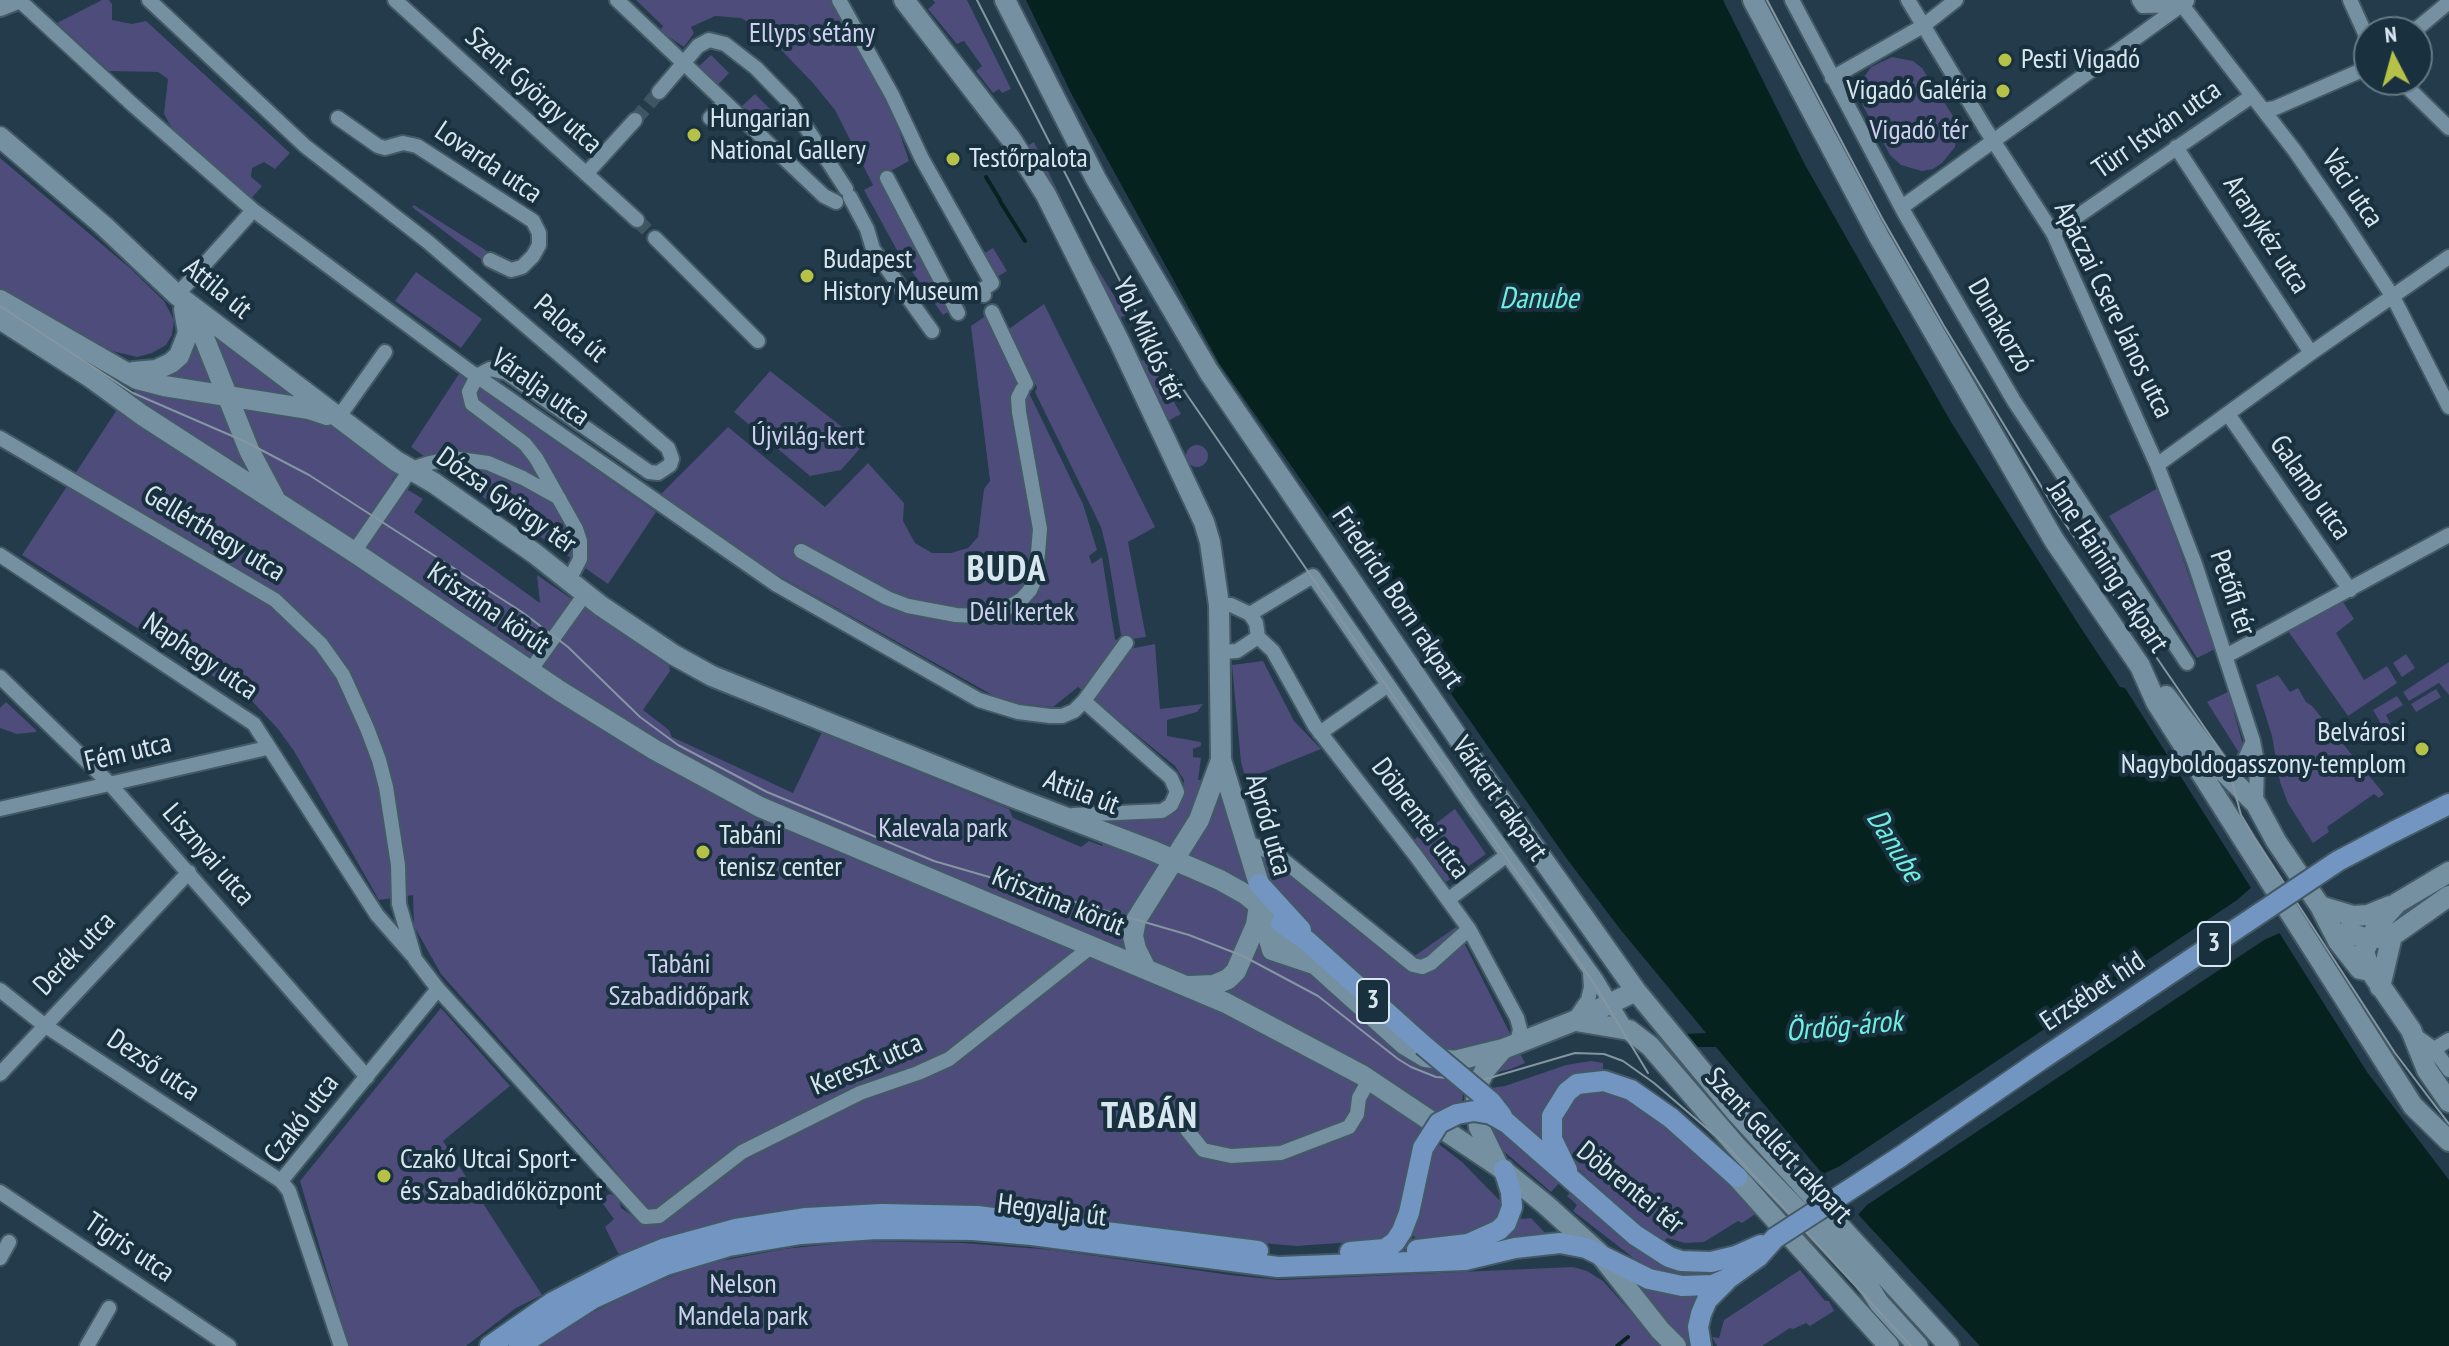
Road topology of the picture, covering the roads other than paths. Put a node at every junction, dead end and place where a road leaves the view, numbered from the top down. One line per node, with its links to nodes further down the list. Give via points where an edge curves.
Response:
1 (17, 0): 14 (main road); 55 (street, Váralja utca, via 253,210)
2 (149, 0): 55 (street, Palota út, via 305,146 428,242 668,448 676,469 649,472 507,373 490,369)
3 (395, 0): 33 (street, Szent György utca)
4 (617, 0): 18 (street)
5 (839, 0): 44 (street, via 992,283 982,290)
6 (904, 0): 74 (main road, Ybl Miklós tér / 3, via 991,112 1046,195 1204,522)
7 (1005, 0): 123 (main road, Friedrich Born rakpart, via 1096,179 1209,372)
8 (1753, 0): 82 (main road, Jane Haining rakpart, via 1929,327 2054,540)
9 (1792, 0): 20 (street, Dunakorzó)
10 (1908, 0): 17 (street)
11 (1956, 0): 17 (street)
12 (2139, 0): 15 (street, via 2143,6)
13 (2449, 2): 16 (street)
14 (0, 6)
15 (2186, 6): 22 (street, Váci utca); 31 (street)
16 (2432, 16)
17 (1923, 26): 20 (street); 31 (street)
18 (684, 64): 21 (street); 24 (street); 35 (street, via 709,40 738,53 791,104)
19 (2353, 74): 25 (street)
20 (1832, 78): 36 (street, Dunakorzó)
21 (659, 92)
22 (2252, 96): 25 (street, Váci utca); 32 (street, Türr István utca)
23 (2416, 96): 29 (street)
24 (725, 103): 27 (street); 35 (street)
25 (2264, 110): 45 (street, Váci utca)
26 (338, 118): 42 (street, Lovarda utca, via 378,146 417,146 533,221 539,245 522,267 511,270)
27 (710, 118)
28 (635, 120): 33 (street)
29 (2445, 124)
30 (0, 137): 43 (main road, Attila út)
31 (1992, 140): 36 (street); 39 (street, Apáczai Csere János utca)
32 (2176, 147): 39 (street, Türr István utca); 53 (street, Aranykéz utca)
33 (586, 174): 38 (street, Szent György utca)
34 (887, 178): 48 (street)
35 (840, 197): 50 (street, via 867,229 873,249)
36 (1902, 207): 81 (street, Dunakorzó, via 2014,401)
37 (248, 216): 43 (street)
38 (637, 220)
39 (2053, 233): 61 (street, Apáczai Csere János utca)
40 (655, 238): 51 (street)
41 (2449, 257): 45 (street)
42 (490, 260)
43 (177, 295): 54 (main road, via 188,324 179,356 156,370); 56 (main road, Krisztina körút, via 203,335); 59 (main road, Attila út)
44 (984, 295)
45 (2393, 297): 53 (street); 57 (street, Váci utca)
46 (0, 300): 54 (main road)
47 (992, 312): 68 (street, via 1027,382 1018,398 1019,412 1040,529 1030,590 1002,611 956,615 887,598)
48 (958, 313)
49 (0, 319): 66 (main road, Krisztina körút)
50 (932, 331)
51 (758, 341)
52 (385, 352): 59 (street)
53 (2311, 353): 58 (street)
54 (125, 372): 56 (main road, via 164,386)
55 (477, 376): 63 (street, via 469,392 472,404 525,444); 86 (street, Váralja utca, via 759,574 979,700 1050,716 1068,714)
56 (228, 397): 59 (main road); 66 (main road, Krisztina körút)
57 (2449, 407)
58 (2228, 414): 61 (street); 72 (street, Galamb utca)
59 (338, 418): 62 (main road, Attila út)
60 (0, 438): 115 (street, Gellérthegy utca, via 275,600 321,644 343,675 379,760 397,855 399,904)
61 (2157, 465): 80 (street, Petőfi tér)
62 (411, 469): 64 (street, Dózsa György tér, via 452,458 471,459); 69 (street, Dózsa György tér); 71 (main road, Dózsa György tér)
63 (546, 474): 64 (street, Dózsa György tér); 65 (street, Dózsa György tér)
64 (523, 478): 65 (street, Dózsa György tér)
65 (560, 499): 71 (street, Dózsa György tér, via 580,541 580,559)
66 (275, 500): 69 (main road, Krisztina körút)
67 (2449, 535): 72 (street)
68 (801, 551)
69 (354, 552): 83 (main road, Krisztina körút)
70 (0, 555): 89 (street, Naphegy utca, via 254,724)
71 (569, 580): 73 (main road, Dózsa György tér)
72 (2350, 590): 80 (street)
73 (585, 594): 83 (street, Dózsa György tér); 96 (main road, Attila út, via 712,676)
74 (1219, 605): 75 (street); 76 (main road, Ybl Miklós tér / 3)
75 (1250, 614): 77 (street, Döbrentei utca); 85 (street, Várkert rakpart, via 1313,576)
76 (1220, 630): 79 (main road, Apród utca / 3)
77 (1258, 637): 79 (street, via 1237,651); 87 (street, Döbrentei utca, via 1273,651)
78 (1126, 643): 86 (street)
79 (1220, 652): 90 (main road, Apród utca / 3)
80 (2226, 656): 88 (street, Petőfi tér)
81 (2187, 663)
82 (2140, 666): 91 (main road); 139 (main road, Jane Haining rakpart, via 2156,702 2413,1106)
83 (530, 671): 114 (main road, Krisztina körút, via 655,750 760,807)
84 (0, 677): 92 (street, Lisznyai utca)
85 (1388, 685): 87 (street); 98 (street, Várkert rakpart)
86 (1084, 701): 96 (street, via 1171,778 1176,798 1162,811)
87 (1320, 733): 104 (street, Döbrentei utca)
88 (2253, 741): 91 (street, via 2240,770); 93 (street, Petőfi tér)
89 (267, 748): 92 (street, Fém utca); 115 (street, Naphegy utca, via 377,915)
90 (1221, 760): 97 (main road, Apród utca / 3); 99 (main road, Apród utca / 3, via 1199,820)
91 (2224, 772): 93 (main road)
92 (110, 784): 95 (street, Fém utca); 100 (street, Lisznyai utca)
93 (2256, 804): 107 (main road)
94 (2449, 804): 144 (main road, Erzsébet híd / 3, bridge, via 2338,861)
95 (0, 809)
96 (1060, 815): 99 (main road, Attila út)
97 (1246, 842): 102 (main road, Apród utca / 3); 109 (street, via 1277,855 1413,965 1431,963)
98 (1507, 855): 104 (street); 118 (street, Várkert rakpart)
99 (1175, 860): 106 (main road, Attila út); 117 (main road, 3, via 1135,925 1136,949)
100 (189, 872): 126 (street, Derék utca); 134 (street, Lisznyai utca)
101 (2449, 872): 105 (main road)
102 (1259, 884): 106 (main road, Apród utca); 113 (main road, 3, via 1297,923)
103 (2449, 896): 111 (main road)
104 (1449, 899): 109 (street, Döbrentei utca)
105 (2397, 903): 107 (main road, via 2353,916); 112 (main road)
106 (1259, 905): 108 (main road, Attila út); 116 (main road, via 1272,950); 120 (main road, via 1236,971 1214,985)
107 (2320, 906): 110 (main road); 119 (main road, via 2338,941)
108 (1281, 923): 113 (main road); 116 (main road, Attila út, via 1288,938)
109 (1469, 929): 130 (street, Döbrentei utca, via 1517,1018)
110 (2346, 932): 112 (main road); 119 (main road)
111 (2392, 936): 112 (main road); 119 (main road)
112 (2368, 939): 119 (main road, via 2364,951)
113 (1306, 940): 116 (main road, 3)
114 (1092, 946): 117 (main road, Krisztina körút); 121 (street, Kereszt utca, via 949,1059 860,1093 742,1152 653,1218 640,1214)
115 (415, 959): 121 (street, Gellérthegy utca)
116 (1319, 960): 130 (main road, Attila út, via 1405,1045 1425,1057 1454,1061); 137 (main road, 3, bridge, via 1491,1102)
117 (1146, 969): 120 (main road, Krisztina körút / 3)
118 (1590, 973): 124 (street, Várkert rakpart); 125 (street, via 1590,993)
119 (2375, 979): 128 (main road)
120 (1186, 986): 135 (main road, Krisztina körút / 3)
121 (438, 989): 134 (street, Czakó utca)
122 (0, 990): 126 (street, Dezső utca)
123 (1636, 991): 124 (main road); 160 (main road, Friedrich Born rakpart, via 1734,1110)
124 (1611, 1003): 125 (main road); 127 (street, Várkert rakpart)
125 (1574, 1021): 127 (main road); 130 (main road)
126 (44, 1025): 133 (street, Derék utca); 141 (street, Dezső utca)
127 (1626, 1029): 159 (main road, Szent Gellért rakpart, via 1650,1046 1737,1147 1864,1279)
128 (2411, 1030): 131 (street); 136 (main road, via 2427,1070)
129 (2449, 1040): 131 (street)
130 (1516, 1044): 140 (main road, via 1485,1070 1477,1086 1479,1127)
131 (2434, 1049): 132 (street)
132 (2449, 1070)
133 (0, 1074)
134 (367, 1077): 141 (street, Czakó utca)
135 (1369, 1080): 138 (street, via 1349,1127 1281,1153 1231,1156 1203,1150); 140 (main road, Krisztina körút / 3)
136 (2449, 1102)
137 (1507, 1123): 142 (main road, Döbrentei tér / 3); 146 (main road, bridge, via 1484,1111 1465,1111 1433,1130 1423,1148 1402,1231 1391,1246)
138 (1187, 1130)
139 (2449, 1141)
140 (1501, 1168): 146 (main road, Hegyalja út, via 1512,1207 1506,1223 1490,1236 1446,1247); 147 (main road, Krisztina körút / 3)
141 (281, 1181): 153 (street, Czakó utca, via 289,1191)
142 (1580, 1186): 144 (main road, Döbrentei tér / 3, via 1652,1248 1681,1261 1726,1259); 158 (main road, Szent Gellért rakpart, via 1558,1156 1552,1116 1577,1084 1604,1081 1631,1090 1711,1151)
143 (0, 1192): 152 (street, Tigris utca)
144 (1775, 1238): 149 (main road, 3)
145 (9, 1242): 148 (street)
146 (1376, 1250): 154 (main road, Hegyalja út, via 1273,1253 977,1216 806,1218 736,1229 663,1249 553,1302)
147 (1599, 1253): 149 (main road, 3, via 1671,1285 1706,1286); 155 (main road, Hegyalja út, via 1552,1244 1465,1260 1278,1267 973,1230 801,1234 729,1246 666,1265 592,1299); 156 (main road)
148 (0, 1258)
149 (1729, 1278): 157 (main road, via 1701,1314)
150 (109, 1308): 151 (street)
151 (87, 1346)
152 (229, 1346)
153 (341, 1346)
154 (490, 1346)
155 (519, 1346)
156 (1676, 1346)
157 (1701, 1346)
158 (1889, 1346)
159 (1918, 1346)
160 (1949, 1346)

